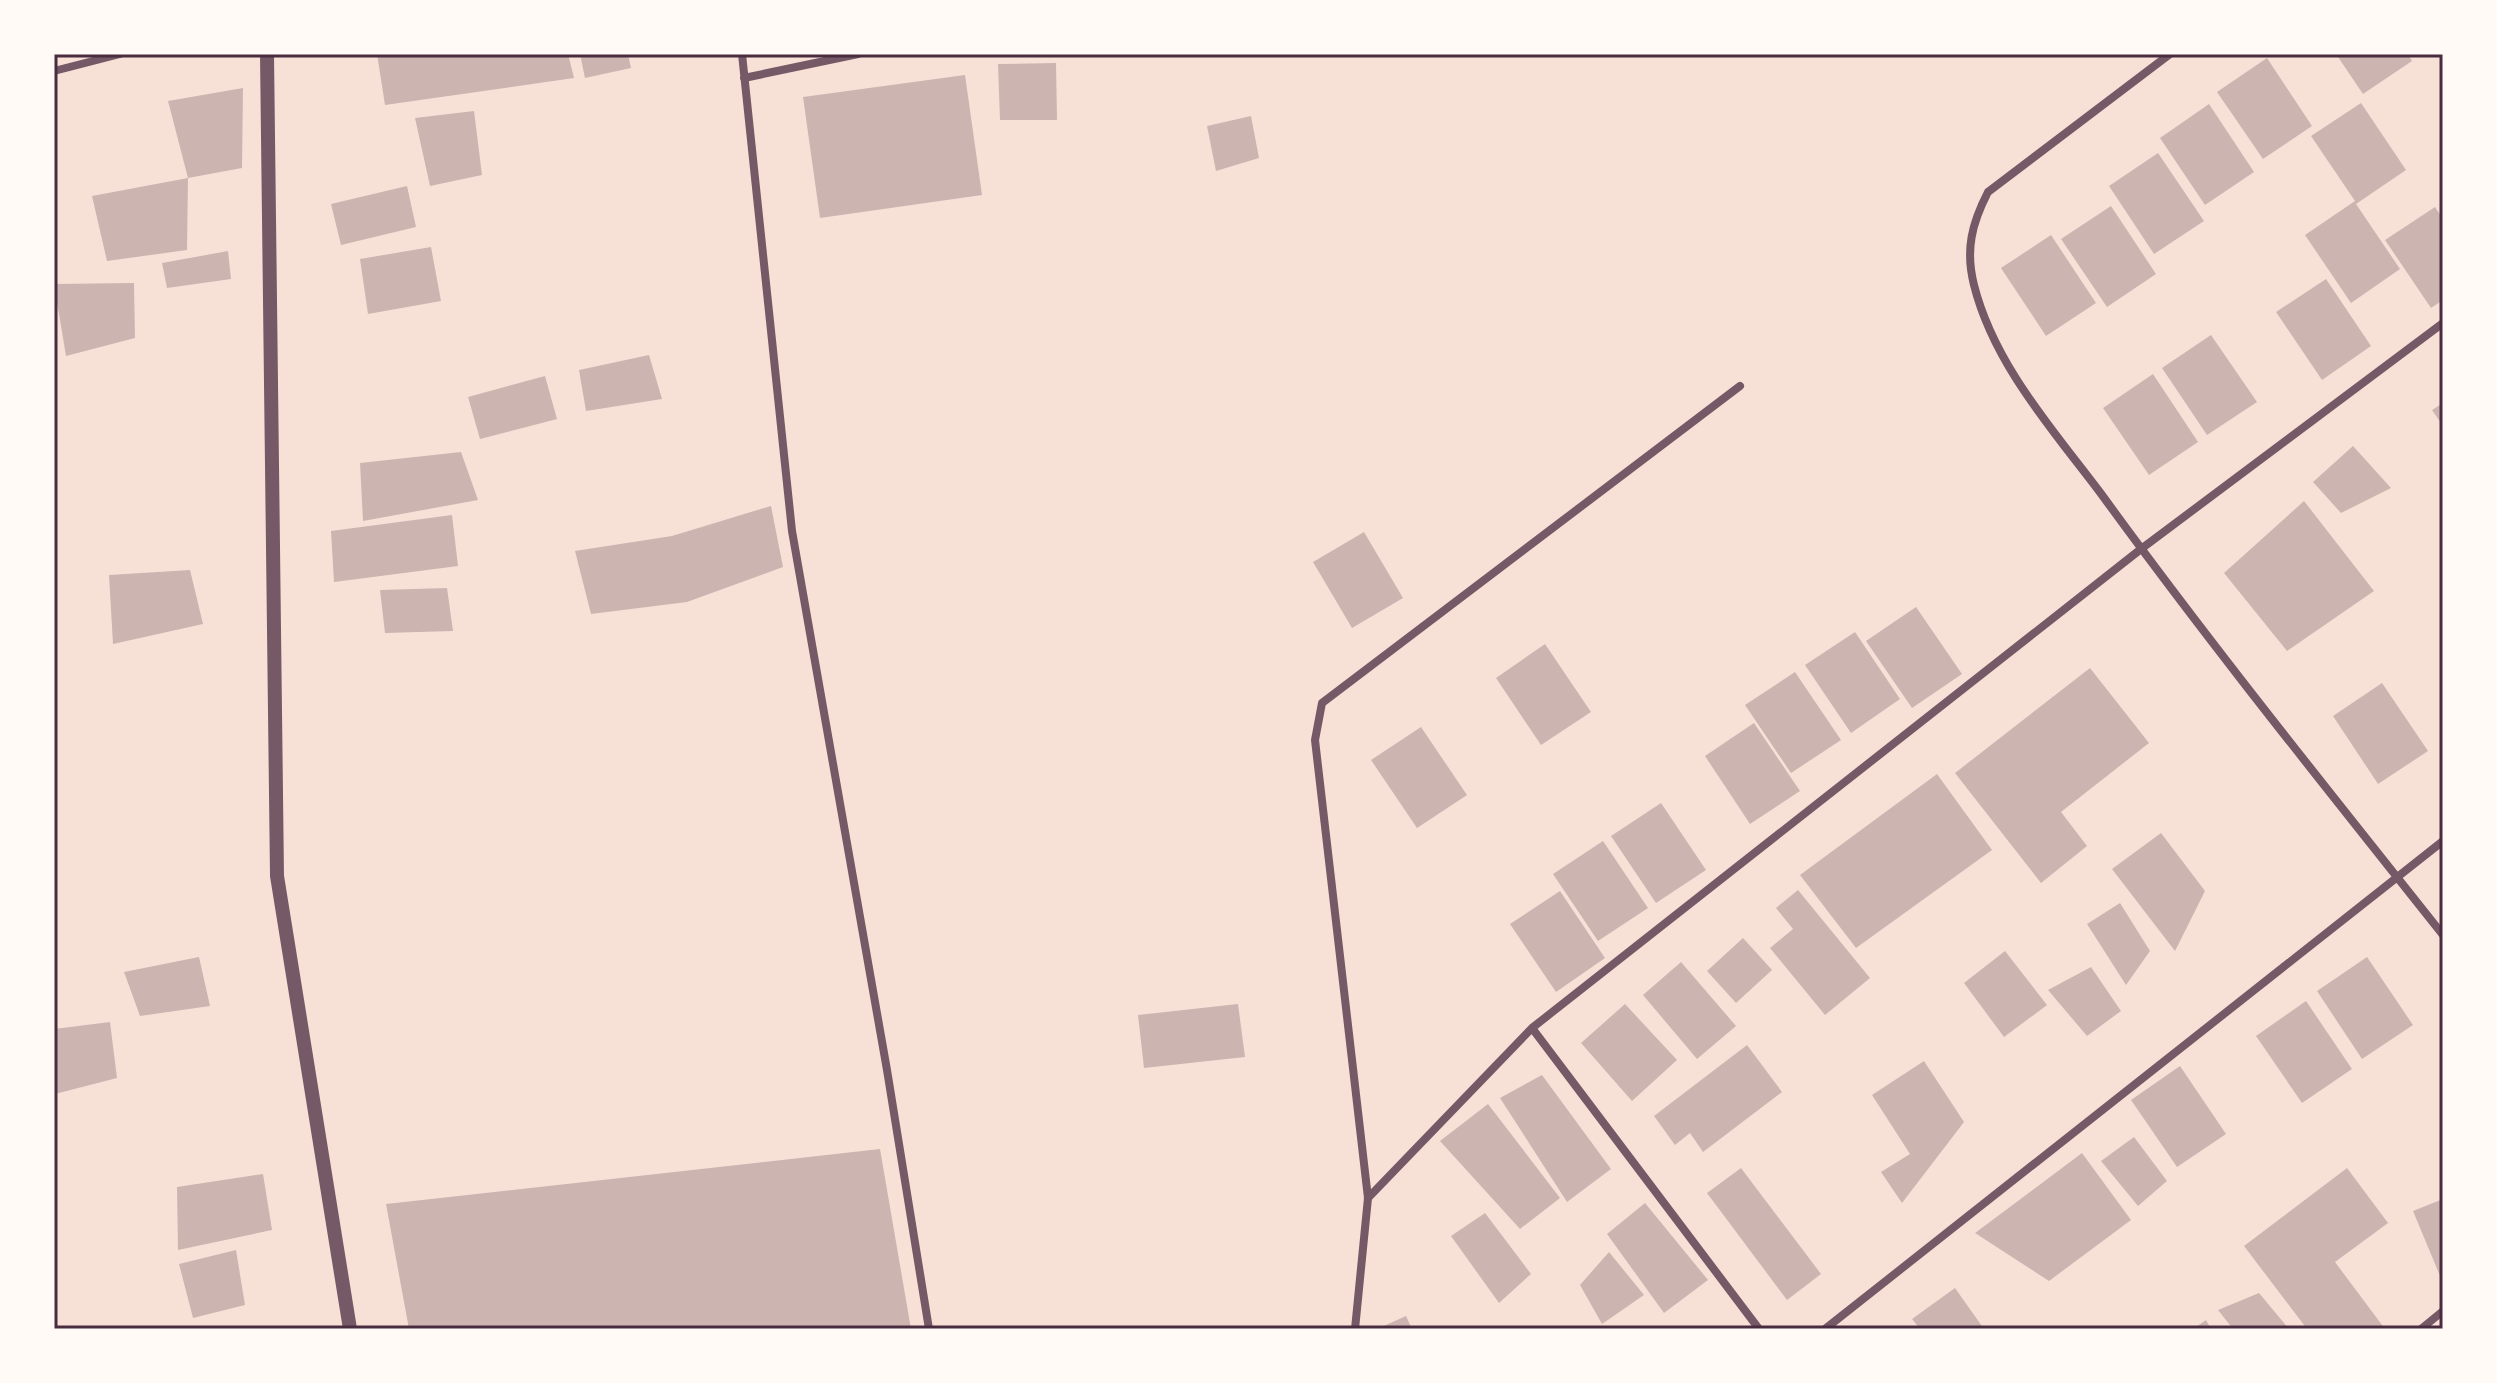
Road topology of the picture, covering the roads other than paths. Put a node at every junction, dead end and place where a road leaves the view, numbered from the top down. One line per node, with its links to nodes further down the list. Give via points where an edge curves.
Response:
1 (120, 54): 6 (street)
2 (267, 54): 17 (street, via 277,876)
3 (742, 54): 7 (street)
4 (858, 54): 7 (street)
5 (2170, 54): 10 (street, via 1988,192 1970,238 1969,262 1985,318 2012,373)
6 (54, 71)
7 (744, 78): 18 (street, via 792,531)
8 (2443, 323): 10 (street)
9 (1740, 386): 15 (street, via 1322,703 1315,740)
10 (2141, 549): 12 (street); 14 (street)
11 (2443, 841): 12 (street)
12 (2397, 878): 13 (street); 21 (street)
13 (2443, 935)
14 (1532, 1028): 15 (street); 20 (street)
15 (1368, 1198): 19 (street)
16 (2443, 1311): 22 (street)
17 (350, 1329)
18 (929, 1329)
19 (1355, 1329)
20 (1759, 1329)
21 (1825, 1329)
22 (2421, 1329)

